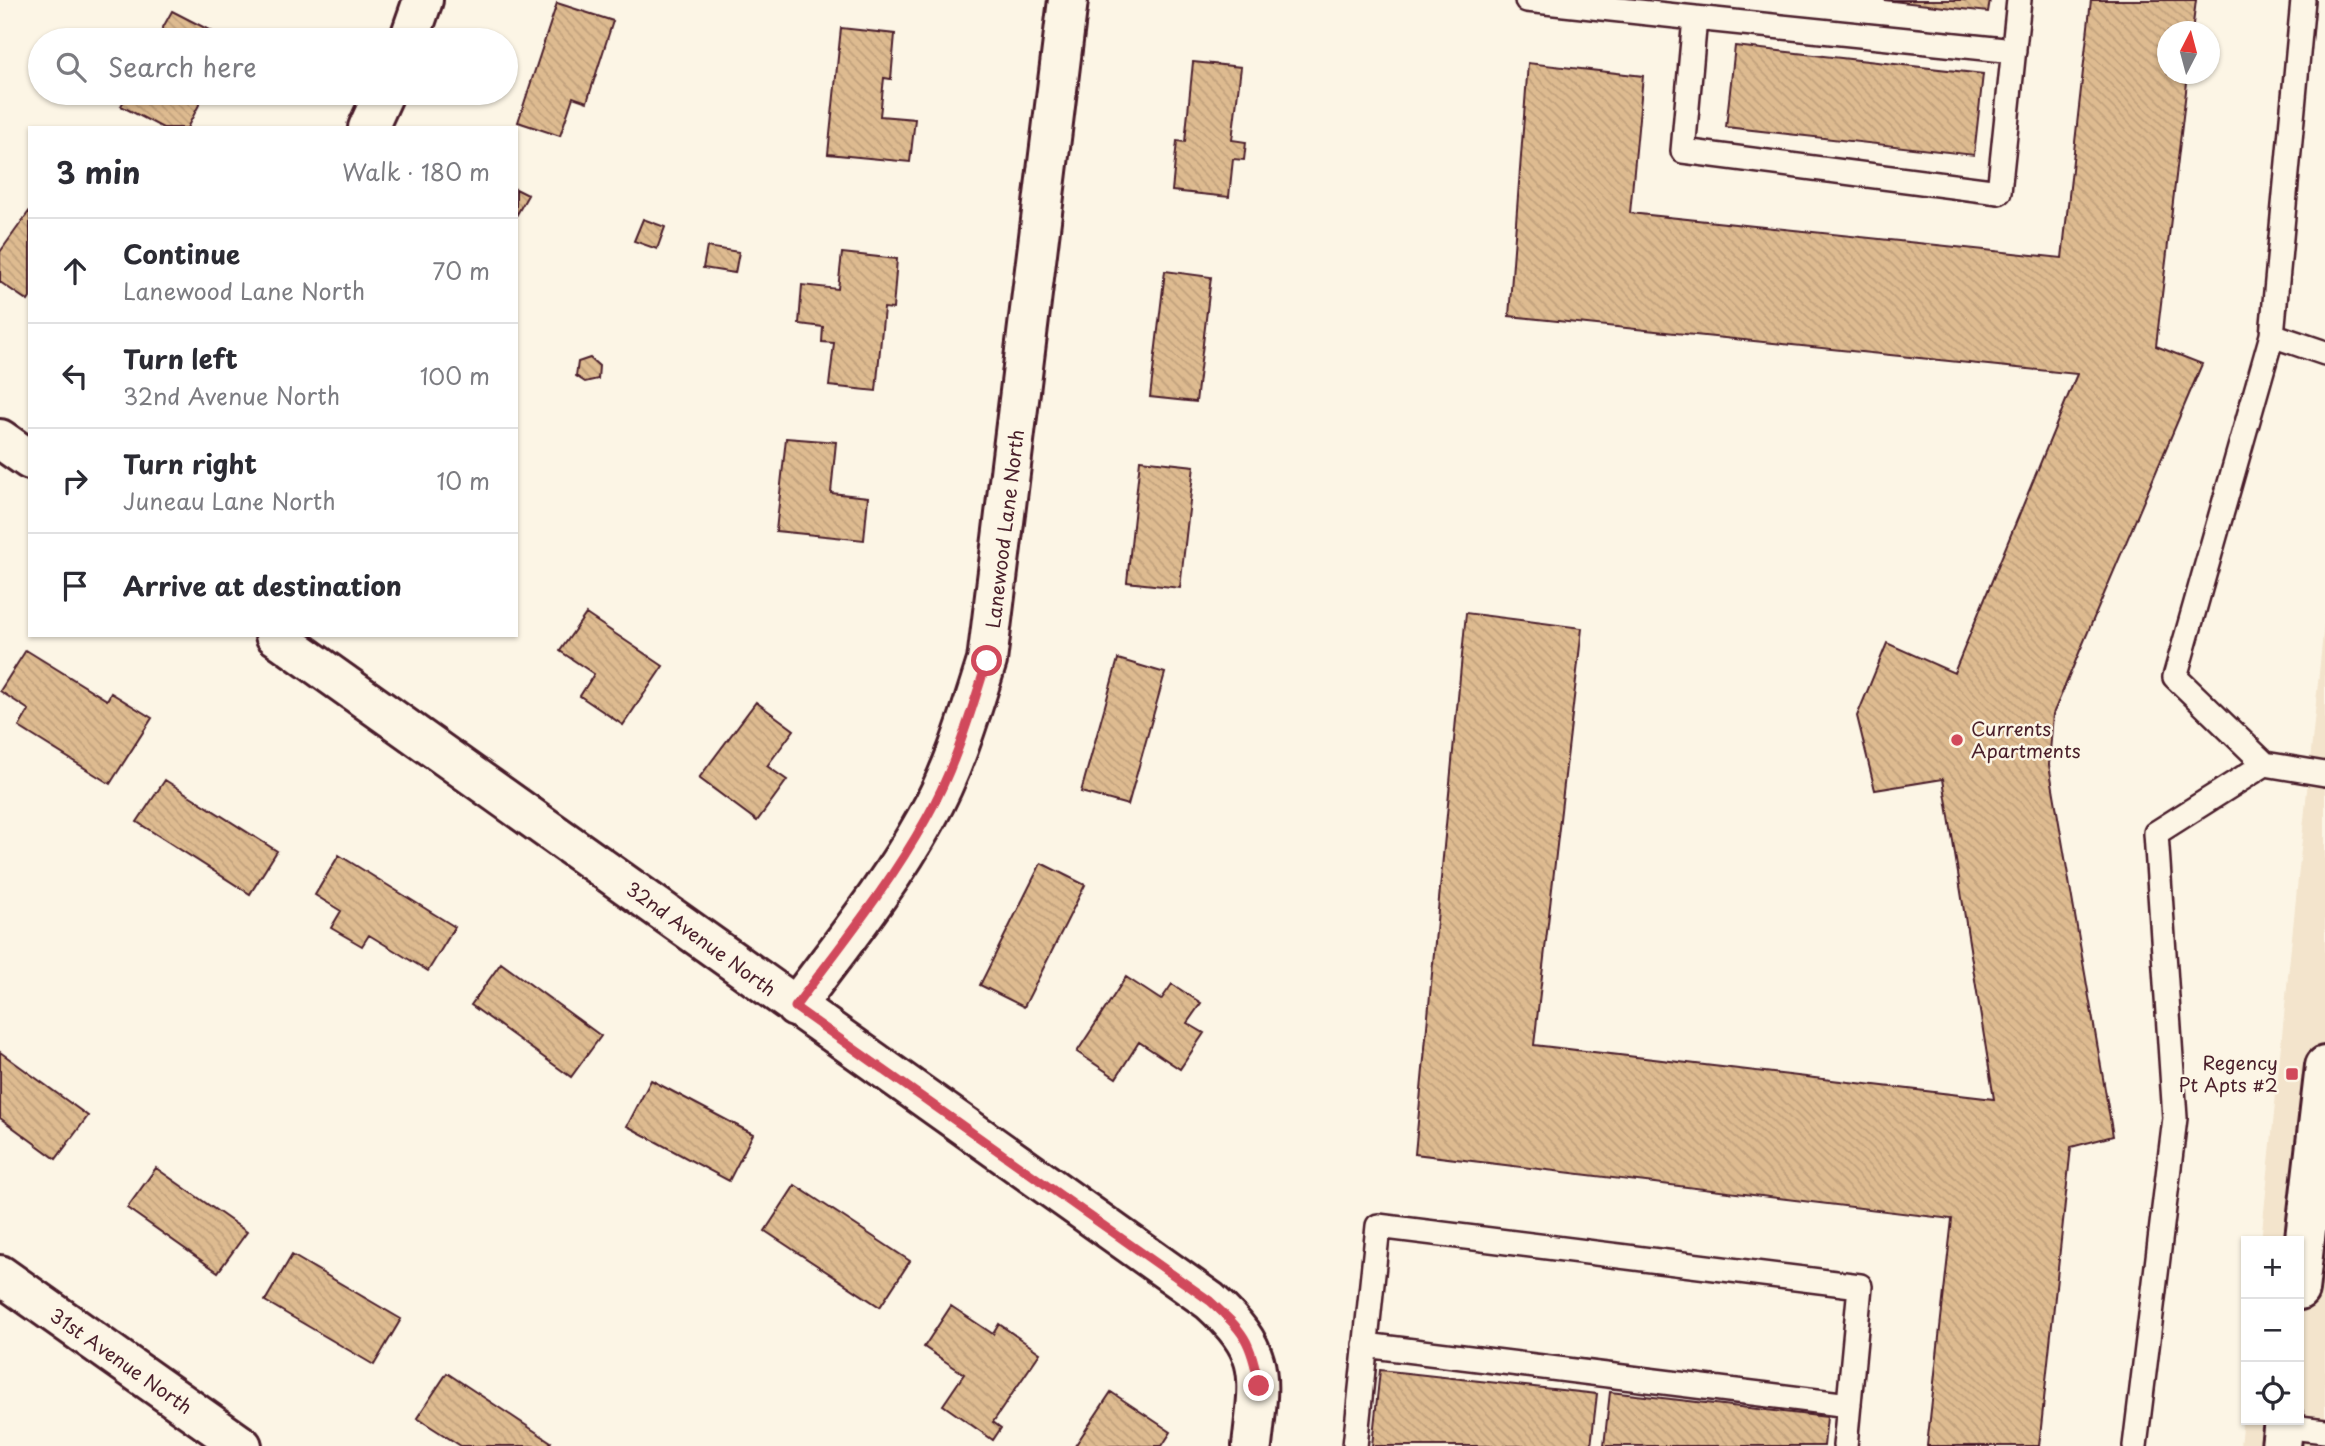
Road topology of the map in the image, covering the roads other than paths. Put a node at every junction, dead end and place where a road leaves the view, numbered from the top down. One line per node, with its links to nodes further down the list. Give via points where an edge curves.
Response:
1 (423, 0): 7 (street)
2 (1069, 0): 18 (street, Lanewood Lane North, via 987,661 962,741 927,819)
3 (1527, 0): 6 (lane)
4 (2019, 0): 8 (lane)
5 (2303, 0): 11 (lane)
6 (1695, 18): 8 (lane); 8 (lane, via 1683,151 1999,192)
7 (413, 28)
8 (2014, 51)
9 (379, 105): 10 (street)
10 (369, 126)
11 (2272, 335): 12 (lane); 16 (lane, via 2175,677)
12 (2325, 353)
13 (0, 439): 14 (street)
14 (28, 459)
15 (278, 637): 18 (street, 32nd Avenue North)
16 (2265, 764): 17 (lane); 30 (lane, via 2156,834 2175,1118)
17 (2325, 774)
18 (795, 1007): 27 (street, 32nd Avenue North, via 1210,1301 1238,1326 1253,1350 1259,1386)
19 (2324, 1090): 20 (street)
20 (2304, 1250)
21 (0, 1275): 26 (street, 31st Avenue North)
22 (1365, 1345): 23 (lane); 23 (lane, via 1378,1226 1791,1277 1860,1286); 28 (lane)
23 (1849, 1405): 29 (lane)
24 (2282, 1431): 25 (lane)
25 (2325, 1431)
26 (242, 1446)
27 (1252, 1446)
28 (1355, 1446)
29 (1845, 1446)
30 (2135, 1446)

